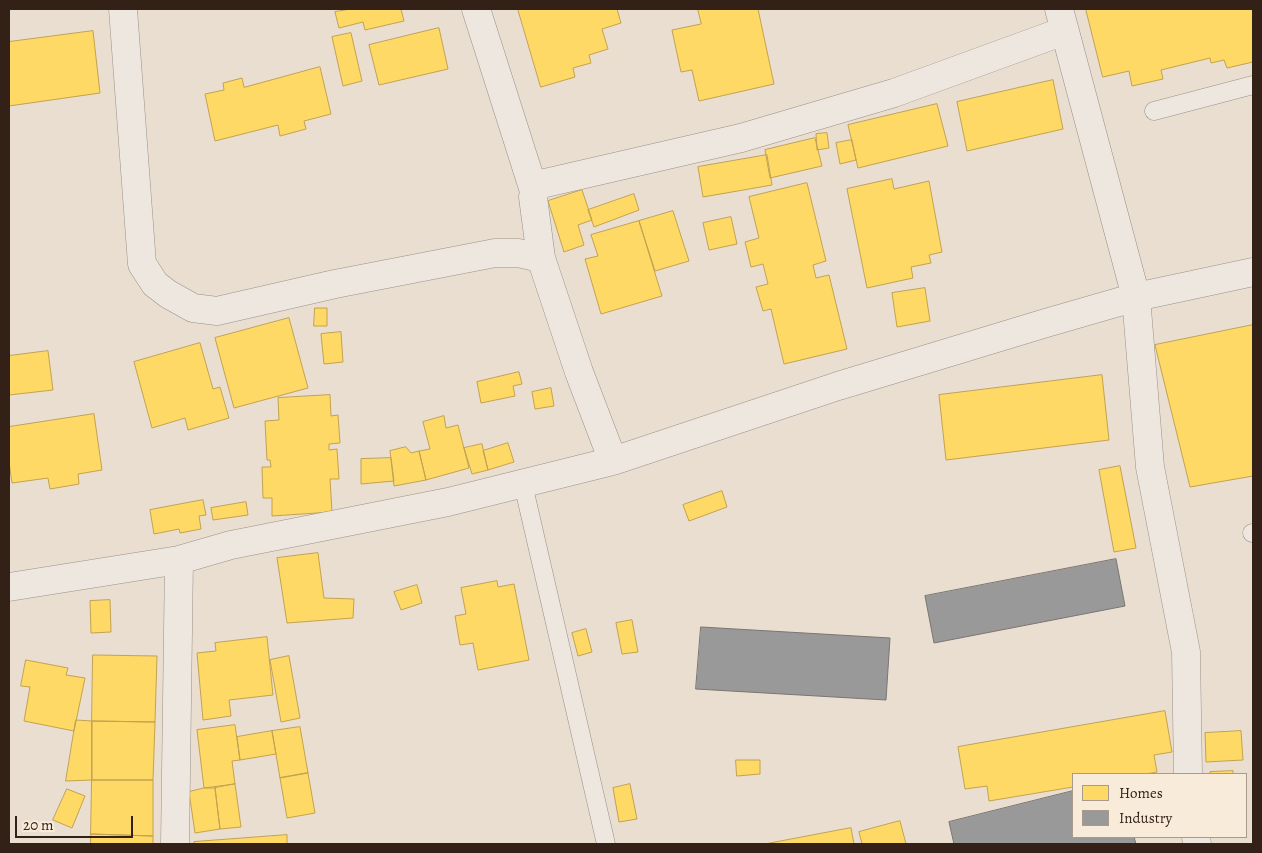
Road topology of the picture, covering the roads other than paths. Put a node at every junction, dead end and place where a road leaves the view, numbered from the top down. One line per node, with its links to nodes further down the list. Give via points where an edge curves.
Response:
1 (123, 9): 7 (street, via 142,264 155,284 168,294 193,308 217,312 335,284 496,253)
2 (476, 9): 6 (street)
3 (1061, 20): 6 (street, via 877,98 741,138 541,184); 9 (street)
4 (1253, 84): 5 (lane)
5 (1154, 111)
6 (534, 191): 7 (street)
7 (542, 258): 10 (street, via 579,372)
8 (1253, 272): 9 (street)
9 (1136, 297): 10 (street, via 838,386); 14 (street, via 1150,467 1186,652)
10 (613, 461): 11 (street)
11 (523, 484): 12 (street, via 448,502 231,544); 16 (lane)
12 (179, 560): 13 (street); 15 (street)
13 (9, 587)
14 (1188, 773)
15 (174, 844)
16 (606, 844)

